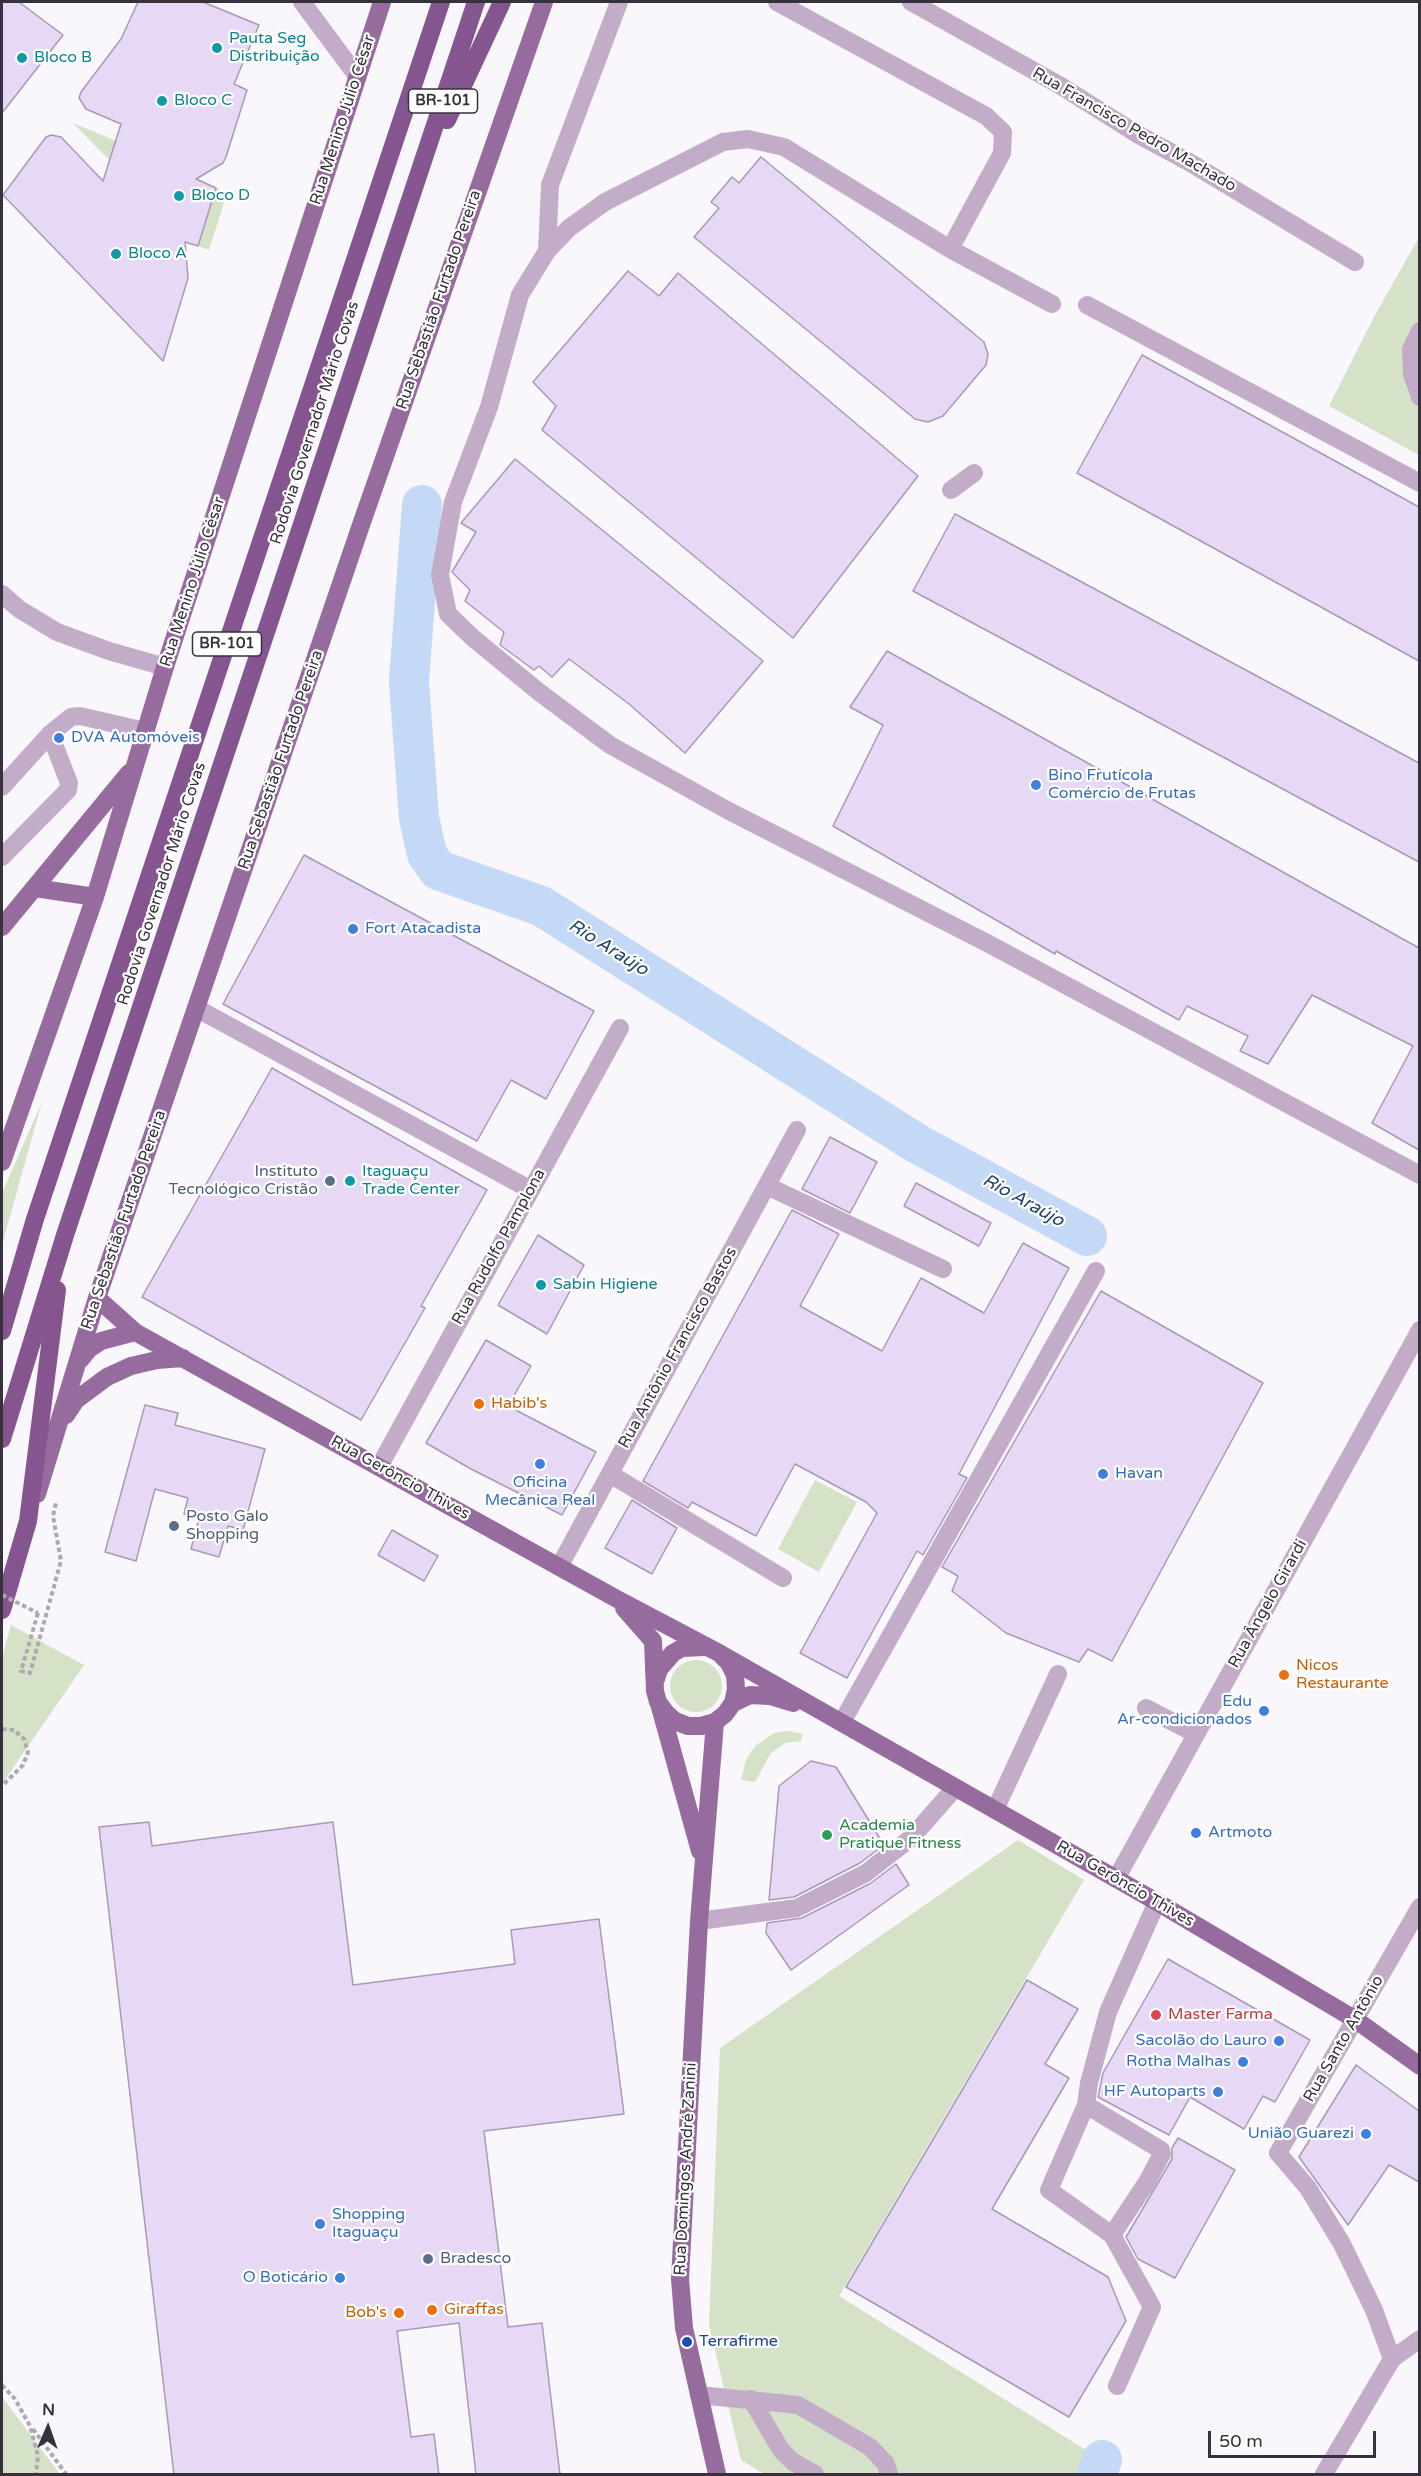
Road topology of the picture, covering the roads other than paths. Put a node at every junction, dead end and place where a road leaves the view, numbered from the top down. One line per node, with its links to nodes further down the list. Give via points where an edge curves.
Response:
1 (302, 2): 10 (street)
2 (382, 2): 10 (main road, Rua Menino Júlio César)
3 (441, 2): 42 (highway, Rodovia Governador Mário Covas / BR-101)
4 (476, 2): 11 (highway, Rodovia Governador Mário Covas / BR-101)
5 (502, 2): 11 (highway)
6 (544, 2): 32 (main road, Rua Sebastião Furtado Pereira)
7 (619, 2): 13 (street, via 550,185)
8 (777, 2): 12 (street, via 986,116 1003,132 1002,153)
9 (912, 2): 14 (street, Rua Francisco Pedro Machado)
10 (357, 76): 23 (main road, Rua Menino Júlio César)
11 (410, 200): 39 (highway, Rodovia Governador Mário Covas / BR-101)
12 (950, 249): 13 (street, via 784,147 748,139 723,142 605,202 569,228); 15 (street)
13 (548, 251): 36 (street, via 520,295 489,407 453,502 440,575 448,614 531,686 610,745)
14 (1355, 262)
15 (1052, 304)
16 (1087, 305): 20 (street)
17 (1419, 331): 18 (street, via 1411,349 1412,374)
18 (1419, 397)
19 (974, 473): 21 (street)
20 (1419, 483)
21 (951, 490)
22 (2, 594): 23 (street, via 57,632)
23 (165, 667): 24 (main road, Rua Menino Júlio César)
24 (145, 731): 25 (street, via 80,716 70,717); 26 (main road, Rua Menino Júlio César)
25 (50, 734): 27 (street); 28 (street, via 69,783 68,790)
26 (134, 767): 29 (main road); 30 (main road, Rua Menino Júlio César)
27 (2, 788)
28 (2, 857)
29 (35, 888): 30 (main road); 31 (main road)
30 (95, 897): 35 (main road, Rua Menino Júlio César)
31 (2, 927)
32 (196, 1008): 38 (street); 43 (main road, Rua Sebastião Furtado Pereira)
33 (620, 1028): 38 (street, Rua Rudolfo Pamplona)
34 (797, 1130): 37 (street, Rua Antônio Francisco Bastos)
35 (2, 1162)
36 (1419, 1175)
37 (767, 1186): 40 (street); 53 (street, Rua Antônio Francisco Bastos)
38 (531, 1190): 52 (street, Rua Rudolfo Pamplona)
39 (66, 1232): 51 (highway, Rodovia Governador Mário Covas / BR-101); 54 (highway)
40 (943, 1269)
41 (1096, 1271): 67 (street)
42 (15, 1287): 44 (highway); 46 (highway, Rodovia Governador Mário Covas / BR-101)
43 (97, 1298): 47 (main road, Rua Gerôncio Thives); 49 (main road, Rua Sebastião Furtado Pereira)
44 (2, 1310)
45 (1419, 1330): 68 (street, Rua Ângelo Girardi)
46 (2, 1331)
47 (135, 1332): 48 (main road, Rua Gerôncio Thives); 49 (main road, via 101,1341 88,1349)
48 (183, 1358): 50 (main road, via 131,1366 107,1377 76,1400); 52 (main road, Rua Gerôncio Thives)
49 (76, 1365): 50 (main road, Rua Sebastião Furtado Pereira)
50 (57, 1429): 54 (main road, Rua Sebastião Furtado Pereira)
51 (2, 1439)
52 (379, 1467): 55 (main road, Rua Gerôncio Thives)
53 (610, 1474): 55 (street, Rua Antônio Francisco Bastos); 56 (street)
54 (28, 1521): 58 (highway)
55 (560, 1567): 57 (main road, Rua Gerôncio Thives)
56 (783, 1578)
57 (617, 1599): 59 (main road, Rua Gerôncio Thives); 61 (main road, via 652,1641)
58 (2, 1610)
59 (713, 1650): 61 (main road, via 693,1646 673,1653); 63 (main road, via 729,1663 735,1675); 65 (main road, Rua Gerôncio Thives)
60 (1058, 1674): 70 (street)
61 (656, 1679): 62 (main road)
62 (658, 1702): 66 (main road, via 675,1721 688,1726); 71 (main road)
63 (733, 1703): 65 (main road, via 750,1695 770,1696); 66 (main road)
64 (1146, 1708): 68 (street)
65 (824, 1712): 67 (main road, Rua Gerôncio Thives)
66 (715, 1722): 71 (main road, Rua Domingos André Zanini)
67 (842, 1722): 69 (main road, Rua Gerôncio Thives)
68 (1196, 1734): 72 (street, Rua Ângelo Girardi)
69 (955, 1788): 70 (main road, Rua Gerôncio Thives); 75 (street, via 911,1838 867,1873 797,1908)
70 (995, 1810): 72 (main road, Rua Gerôncio Thives)
71 (703, 1861): 75 (main road, Rua Domingos André Zanini)
72 (1116, 1879): 73 (main road, Rua Gerôncio Thives)
73 (1157, 1902): 76 (main road, Rua Gerôncio Thives); 78 (street, via 1108,2012)
74 (1419, 1906): 76 (street, Rua Santo Antônio)
75 (699, 1921): 83 (main road, Rua Domingos André Zanini, via 680,2279 684,2328)
76 (1356, 2020): 77 (main road, Rua Gerôncio Thives); 81 (street, Rua Santo Antônio, via 1278,2153 1308,2188 1342,2244 1374,2310)
77 (1419, 2066)
78 (1086, 2105): 79 (street, via 1049,2190); 79 (street, via 1162,2154)
79 (1112, 2235): 82 (street, via 1152,2307)
80 (1419, 2339): 81 (street)
81 (1392, 2359): 88 (street)
82 (1117, 2386)
83 (699, 2395): 84 (street); 85 (main road, Rua Domingos André Zanini)
84 (751, 2399): 86 (street, via 781,2451); 87 (street, via 798,2405 870,2446 886,2464)
85 (717, 2475)
86 (815, 2475)
87 (889, 2475)
88 (1324, 2475)

